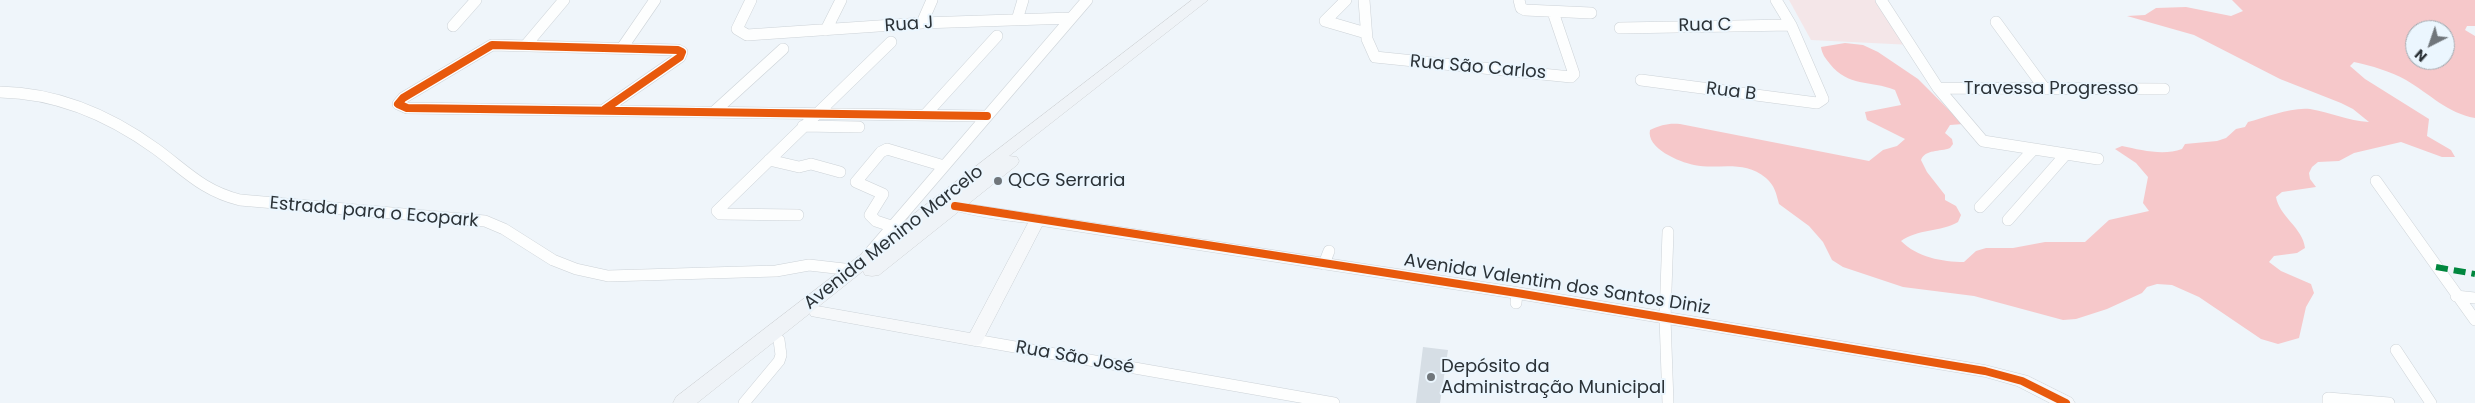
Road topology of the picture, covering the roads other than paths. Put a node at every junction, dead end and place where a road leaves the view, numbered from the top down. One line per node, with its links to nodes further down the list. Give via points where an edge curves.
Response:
1 (476, 0): 23 (street)
2 (564, 0): 29 (street)
3 (655, 0): 30 (street)
4 (751, 0): 25 (street, Rua J, via 737,29 747,35)
5 (841, 0): 25 (street)
6 (932, 0): 21 (street)
7 (1023, 0): 19 (street)
8 (1087, 0): 18 (street)
9 (1201, 0): 51 (main road, Avenida Menino Marcelo)
10 (1216, 0): 51 (main road, Avenida Menino Marcelo)
11 (1346, 0): 26 (street, via 1325,21)
12 (1364, 0): 26 (street, Rua São Carlos)
13 (1519, 0): 16 (street, via 1523,10)
14 (1776, 0): 22 (street)
15 (1881, 0): 33 (street)
16 (1553, 12): 17 (street); 26 (street, Rua São Carlos, via 1574,74 1571,77 1379,59 1370,52)
17 (1591, 13)
18 (1071, 18): 19 (street, Rua J); 41 (street)
19 (1017, 20): 21 (street, Rua J)
20 (1996, 22): 34 (street)
21 (922, 23): 25 (street, Rua J)
22 (1791, 25): 24 (street, Rua C); 32 (street, Rua B, via 1823,99 1817,103)
23 (453, 26)
24 (1620, 28)
25 (826, 30)
26 (1366, 33)
27 (997, 36): 40 (street)
28 (891, 42): 39 (street)
29 (526, 45): 30 (street); 37 (street, via 487,47 398,104 418,108)
30 (622, 48): 37 (street, via 682,52 680,57)
31 (783, 49): 38 (street)
32 (1641, 80)
33 (1938, 88): 34 (street, Travessa Progresso); 44 (street, via 1983,140)
34 (2045, 89): 35 (street, Travessa Progresso)
35 (2164, 89)
36 (0, 92): 58 (street, Estrada para o Ecopark, via 42,94 100,115 155,149 216,194 238,200 327,209 485,221 504,229 553,260 608,276 776,271 809,265)
37 (605, 109): 38 (street)
38 (716, 110): 39 (street)
39 (816, 113): 40 (street); 42 (street)
40 (926, 114): 41 (street)
41 (987, 116): 48 (street)
42 (803, 126): 43 (street); 47 (street)
43 (859, 127)
44 (2033, 150): 45 (street); 52 (street)
45 (2066, 154): 46 (street); 55 (street)
46 (2098, 159)
47 (769, 160): 49 (street, via 799,167 811,164); 53 (street, via 716,212)
48 (944, 166): 56 (street); 56 (street, via 890,150 880,152 856,182 883,194 870,214 876,221)
49 (840, 172)
50 (2376, 181): 59 (street)
51 (948, 203): 54 (street, Avenida Valentim dos Santos Diniz); 58 (main road, Avenida Menino Marcelo); 61 (main road, Avenida Menino Marcelo)
52 (1980, 207)
53 (798, 214)
54 (1037, 220): 62 (street, Avenida Valentim dos Santos Diniz, via 1327,258 1517,298); 65 (street)
55 (2008, 220)
56 (891, 226): 58 (street)
57 (1668, 232): 62 (street)
58 (859, 266): 67 (main road, Avenida Menino Marcelo)
59 (2456, 296): 60 (street); 63 (street)
60 (2475, 298)
61 (817, 312): 64 (main road, Avenida Menino Marcelo); 65 (street, Rua São José)
62 (1665, 318): 74 (street); 75 (street, Avenida Valentim dos Santos Diniz, via 1985,371 2022,381)
63 (2475, 320)
64 (779, 340): 71 (main road, Avenida Menino Marcelo); 72 (street, via 779,361)
65 (975, 340): 73 (street, Rua São José)
66 (2396, 350): 77 (street)
67 (709, 383): 69 (main road); 70 (main road, Avenida Menino Marcelo)
68 (2328, 400): 76 (street, via 2337,397)
69 (673, 403)
70 (683, 403)
71 (700, 403)
72 (744, 403)
73 (1334, 403)
74 (1668, 403)
75 (2066, 403)
76 (2389, 403)
77 (2431, 403)

